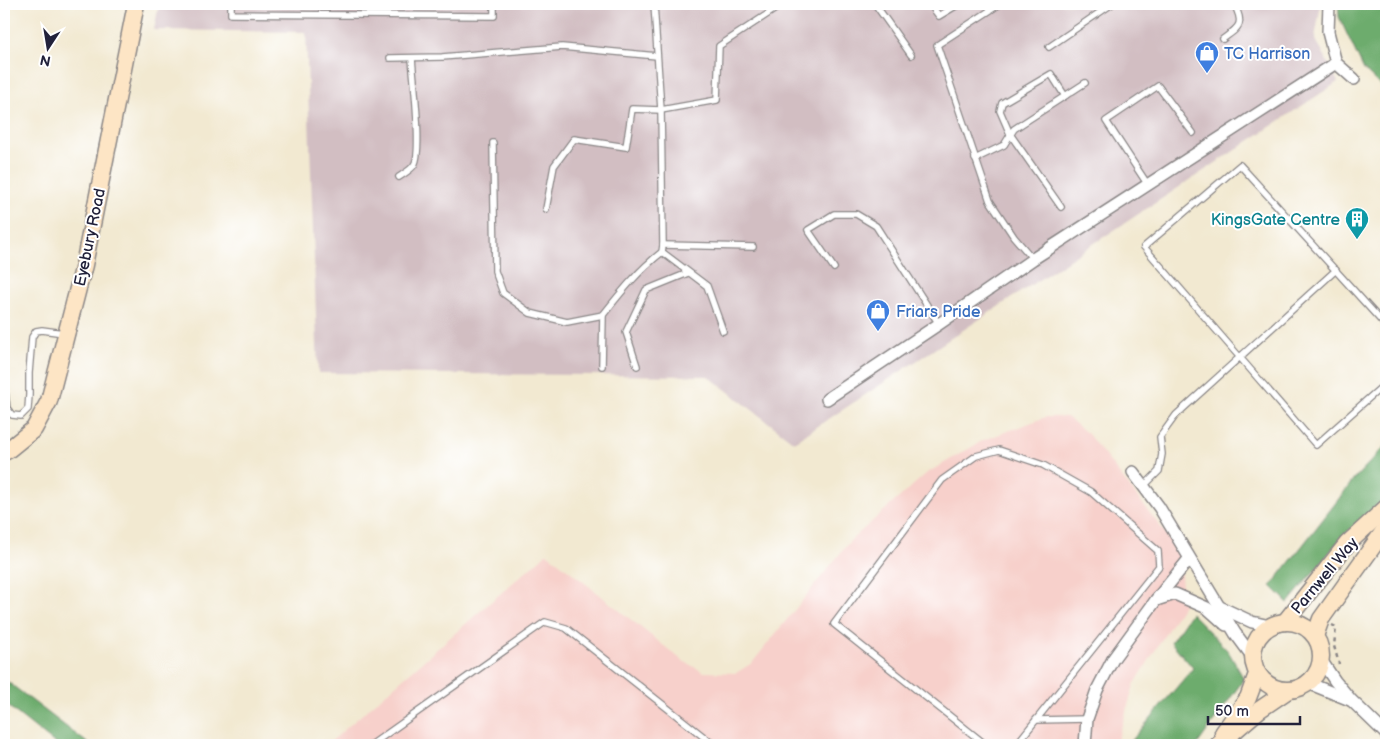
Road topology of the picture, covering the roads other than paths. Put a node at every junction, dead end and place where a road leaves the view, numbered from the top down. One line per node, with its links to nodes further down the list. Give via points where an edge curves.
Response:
1 (136, 4): 43 (street, Eyebury Road, via 84,265)
2 (231, 4): 3 (lane, via 231,14 494,16)
3 (494, 4)
4 (654, 4): 16 (lane)
5 (783, 4): 23 (lane, via 719,46 717,100)
6 (875, 4): 15 (lane)
7 (930, 4): 8 (lane, via 939,16)
8 (959, 4)
9 (1000, 4): 27 (lane, via 937,45)
10 (1112, 4): 14 (lane)
11 (1234, 4): 13 (lane, via 1240,25)
12 (1329, 4): 19 (street, via 1328,32)
13 (1222, 39)
14 (1049, 47)
15 (912, 55)
16 (657, 56): 18 (lane, via 562,47); 23 (lane)
17 (390, 58): 18 (lane)
18 (412, 58): 28 (lane, via 418,154 414,166)
19 (1336, 63): 20 (street); 29 (street)
20 (1354, 79)
21 (1085, 83): 22 (lane)
22 (1065, 96): 25 (lane, via 1014,128); 25 (lane, via 1052,74 1002,103 1000,111)
23 (661, 110): 31 (lane, via 632,109 626,147 574,139 554,166); 32 (lane)
24 (1193, 133): 29 (lane, via 1158,86 1106,121)
25 (1010, 134): 27 (lane, via 1004,145); 30 (lane)
26 (493, 143): 39 (lane, via 495,271 503,293 530,313 567,322)
27 (975, 159): 35 (lane, via 990,201)
28 (399, 177)
29 (1148, 185): 35 (street)
30 (1061, 207)
31 (546, 209)
32 (663, 245): 33 (lane); 34 (lane)
33 (753, 247)
34 (662, 252): 38 (lane); 39 (lane, via 629,282)
35 (1033, 259): 40 (street)
36 (834, 268): 40 (lane, via 808,230 834,214 856,214 876,226)
37 (1336, 270): 41 (lane); 44 (lane); 44 (lane, via 1240,165 1144,246)
38 (688, 272): 42 (lane, via 707,286); 46 (lane, via 646,290 626,332)
39 (603, 315): 45 (lane)
40 (939, 324): 49 (street)
41 (1385, 324)
42 (723, 331)
43 (66, 334): 48 (lane, via 42,330 32,336 28,409 21,416 12,415 7,408); 50 (street, Eyebury Road, via 49,402 34,429)
44 (1240, 356): 47 (lane, via 1316,445); 52 (lane, via 1176,416 1160,437 1159,471)
45 (602, 366)
46 (637, 366)
47 (1386, 383)
48 (4, 390)
49 (826, 399)
50 (4, 452)
51 (1133, 472): 52 (street)
52 (1143, 487): 55 (street, via 1159,507)
53 (1386, 508): 58 (street, Parnwell Way, via 1347,544)
54 (1386, 528): 60 (street, Parnwell Way, via 1321,618)
55 (1189, 559): 56 (street); 57 (street)
56 (1156, 600): 59 (street, via 1175,594 1207,608); 67 (street, via 1113,659 1096,690)
57 (1220, 607): 58 (street, via 1252,622); 59 (street)
58 (1278, 624): 60 (street, via 1296,623); 61 (street, via 1257,639)
59 (1235, 633): 61 (street)
60 (1315, 636): 62 (street)
61 (1252, 656): 63 (street)
62 (1321, 660): 64 (street, via 1319,669); 66 (street)
63 (1257, 674): 65 (street, via 1275,689); 75 (street, via 1248,698)
64 (1308, 684): 65 (street); 66 (street)
65 (1287, 691): 76 (street)
66 (1352, 700): 69 (street)
67 (1087, 719): 68 (lane); 74 (street)
68 (1036, 720): 72 (lane, via 1159,566 1158,551 1091,492 1043,466 999,450 976,456 942,480 834,624); 73 (lane)
69 (1386, 734)
70 (371, 745): 71 (lane, via 545,622 566,628)
71 (714, 745)
72 (986, 745)
73 (1016, 745)
74 (1085, 745)
75 (1214, 745)
76 (1218, 745)

